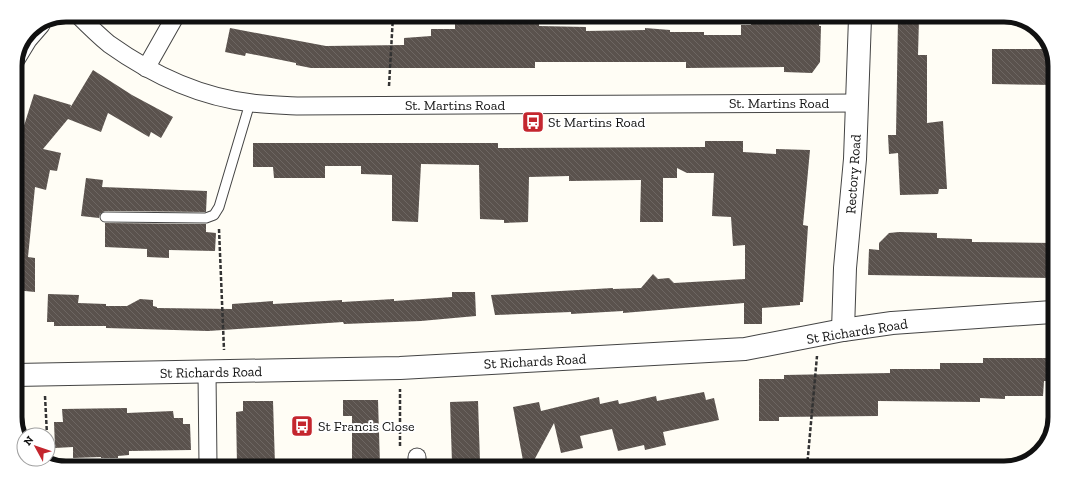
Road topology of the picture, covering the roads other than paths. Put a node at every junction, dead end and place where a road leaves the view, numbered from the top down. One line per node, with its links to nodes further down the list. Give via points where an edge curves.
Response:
1 (86, 22): 4 (street, St. Martins Road, via 108,43)
2 (173, 22): 4 (street)
3 (860, 22): 6 (street, Rectory Road)
4 (146, 68): 5 (street, St. Martins Road, via 180,85)
5 (250, 103): 6 (street, St. Martins Road, via 297,106); 7 (lane, via 219,207 214,215 206,218)
6 (858, 103): 9 (street, Rectory Road, via 845,268)
7 (105, 217)
8 (1048, 312): 9 (street, St Richards Road, via 892,323)
9 (843, 330): 10 (street, St Richards Road, via 745,349 400,368)
10 (207, 372): 11 (street, St Richards Road); 12 (street)
11 (22, 375)
12 (208, 461)

